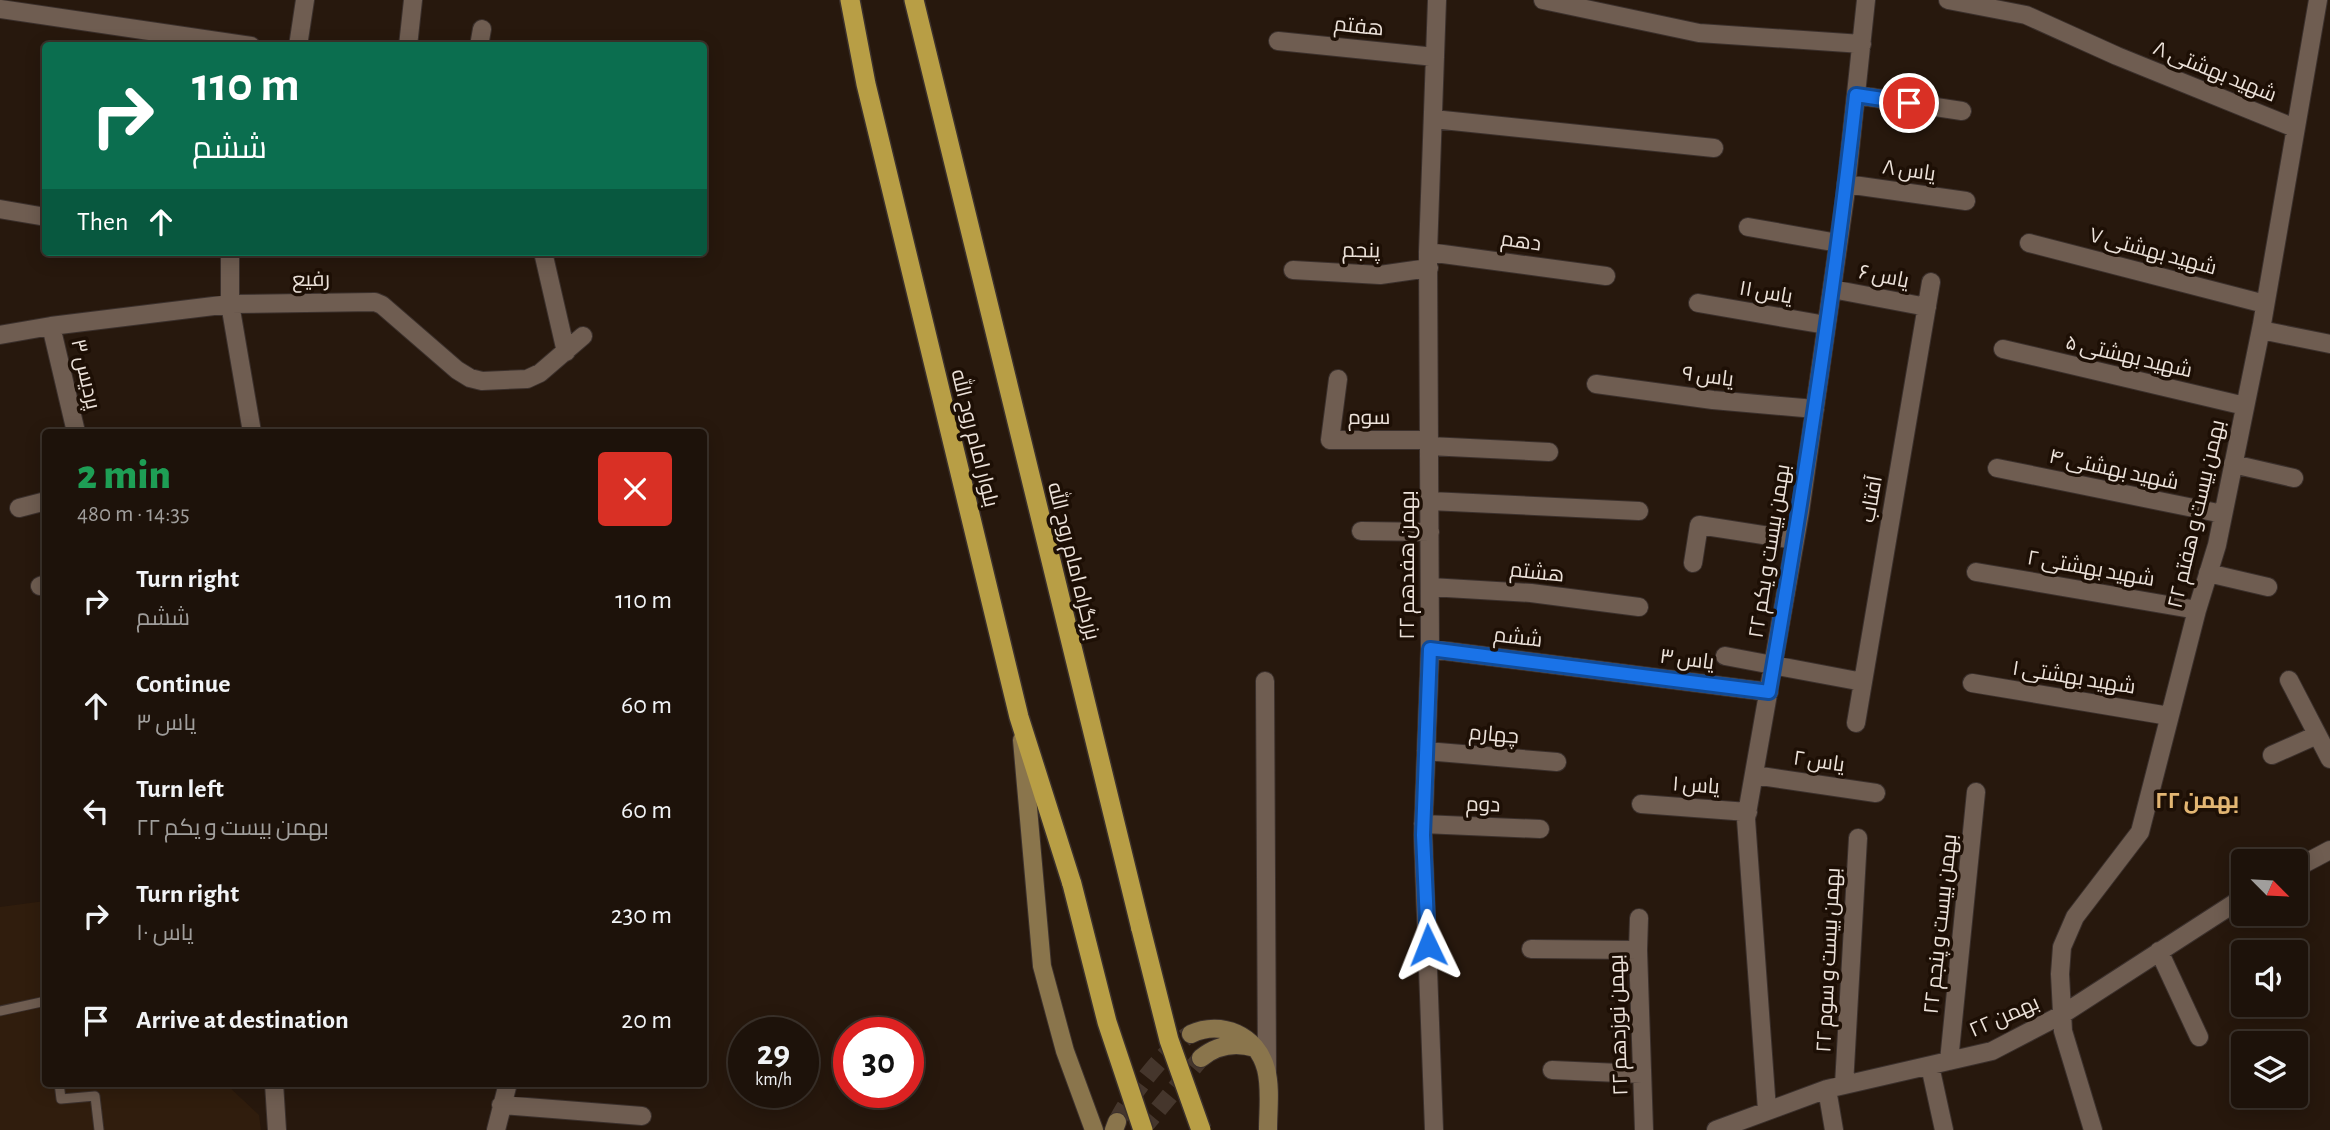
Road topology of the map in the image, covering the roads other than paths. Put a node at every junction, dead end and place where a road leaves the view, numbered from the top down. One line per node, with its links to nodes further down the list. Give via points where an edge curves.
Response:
1 (304, 0): 13 (street)
2 (413, 0): 14 (street)
3 (850, 0): 84 (highway, بلوار امام روح الله, via 869,98)
4 (914, 0): 131 (highway, بزرگراه امام روح الله, bridge, via 1141,929 1170,1040)
5 (1437, 0): 16 (street, ۲۲ بهمن هفدهم)
6 (1543, 0): 15 (street, via 1699,33)
7 (1866, 0): 15 (street, ۲۲ بهمن بیست و یکم)
8 (1948, 0): 20 (street, شهید بهشتی ۸, via 2026,15)
9 (2318, 2): 20 (street, ۲۲ بهمن بیست و هفتم)
10 (0, 9): 12 (street)
11 (1278, 41): 16 (street, هفتم)
12 (216, 42)
13 (299, 42)
14 (408, 42)
15 (1862, 44): 17 (street, ۲۲ بهمن بیست و یکم)
16 (1435, 57): 19 (street, ۲۲ بهمن هفدهم)
17 (1856, 95): 18 (street); 22 (street, ۲۲ بهمن بیست و یکم)
18 (1962, 111)
19 (1433, 119): 21 (street); 31 (street, ۲۲ بهمن هفدهم)
20 (2295, 128): 38 (street, ۲۲ بهمن بیست و هفتم)
21 (1714, 148)
22 (1846, 184): 23 (street, یاس ۸); 27 (street, ۲۲ بهمن بیست و یکم)
23 (1966, 201)
24 (0, 209): 25 (street)
25 (42, 216)
26 (1748, 227): 27 (street)
27 (1838, 243): 35 (street, ۲۲ بهمن بیست و یکم)
28 (2029, 243): 38 (street, شهید بهشتی ۷)
29 (230, 256): 37 (street)
30 (544, 256): 47 (street)
31 (1429, 260): 32 (street, پنجم, via 1380,275); 33 (street, دهم); 54 (street, ۲۲ بهمن هفدهم)
32 (1293, 270)
33 (1606, 276)
34 (1931, 282): 39 (street, آفتاب)
35 (1832, 289): 39 (street, یاس ۶); 41 (street, ۲۲ بهمن بیست و یکم)
36 (1699, 303): 41 (street, یاس ۱۱)
37 (230, 304): 40 (street, رفیع); 47 (street, رفیع, via 374,302 457,370 482,381 527,379); 53 (street)
38 (2265, 304): 42 (street, ۲۲ بهمن بیست و هفتم)
39 (1927, 307): 80 (street, آفتاب)
40 (51, 326): 43 (street, رفیع); 52 (street, پردیس ۳)
41 (1826, 326): 51 (street, ۲۲ بهمن بیست و یکم)
42 (2261, 330): 45 (street); 50 (street, ۲۲ بهمن بیست و هفتم)
43 (0, 335)
44 (583, 336): 47 (street, رفیع)
45 (2330, 344)
46 (2003, 349): 50 (street, شهید بهشتی ۵)
47 (566, 352)
48 (1338, 379): 54 (street, سوم, via 1329,440)
49 (1596, 384): 51 (street, یاس ۹)
50 (2245, 406): 56 (street, ۲۲ بهمن بیست و هفتم)
51 (1815, 409): 66 (street, ۲۲ بهمن بیست و یکم)
52 (75, 429)
53 (251, 429)
54 (1429, 443): 55 (street); 59 (street, ۲۲ بهمن هفدهم)
55 (1549, 452)
56 (2233, 464): 58 (street); 63 (street, ۲۲ بهمن بیست و هفتم)
57 (1997, 468): 63 (street, شهید بهشتی ۴)
58 (2294, 478)
59 (1430, 500): 62 (street); 65 (street, ۲۲ بهمن هفدهم)
60 (42, 502): 61 (street)
61 (19, 508)
62 (1639, 511)
63 (2223, 514): 69 (street, ۲۲ بهمن بیست و هفتم)
64 (1361, 531): 65 (street)
65 (1430, 531): 71 (street, ۲۲ بهمن هفدهم)
66 (1795, 540): 67 (street, via 1699,525); 76 (street, ۲۲ بهمن بیست و یکم)
67 (1693, 564)
68 (1976, 572): 73 (street, شهید بهشتی ۲)
69 (2208, 573): 70 (street); 73 (street, ۲۲ بهمن بیست و هفتم)
70 (2268, 586)
71 (1430, 587): 72 (street, هشتم, via 1531,593); 74 (street, ۲۲ بهمن هفدهم)
72 (1639, 607)
73 (2197, 610): 83 (street, ۲۲ بهمن بیست و هفتم)
74 (1430, 649): 77 (street, ششم); 87 (street, ۲۲ بهمن هفدهم)
75 (1725, 656): 76 (street)
76 (1774, 664): 80 (street); 82 (street, ۲۲ بهمن بیست و یکم)
77 (1599, 671): 82 (street, یاس ۳)
78 (2289, 680): 86 (street)
79 (1265, 681): 117 (street)
80 (1863, 682): 85 (street, آفتاب)
81 (1972, 683): 83 (street, شهید بهشتی ۱)
82 (1769, 692): 91 (street, ۲۲ بهمن بیست و یکم)
83 (2169, 716): 108 (street, ۲۲ بهمن بیست و هفتم, via 2140,832 2076,917 2062,947)
84 (1019, 717): 129 (main road, via 1042,966 1065,1051); 130 (highway, بلوار امام روح الله, bridge)
85 (1856, 723)
86 (2317, 735): 88 (street); 89 (street)
87 (1426, 751): 90 (street, چهارم); 96 (street, ۲۲ بهمن هفدهم)
88 (2272, 755)
89 (2330, 759)
90 (1557, 762)
91 (1754, 775): 93 (street, یاس ۲); 95 (street, ۲۲ بهمن بیست و یکم)
92 (1976, 792): 113 (street, ۲۲ بهمن بیست و پنجم)
93 (1876, 793)
94 (1641, 804): 95 (street, یاس ۱)
95 (1748, 812): 123 (street, ۲۲ بهمن بیست و یکم)
96 (1423, 824): 97 (street, دوم); 133 (street, ۲۲ بهمن هفدهم)
97 (1540, 829)
98 (1858, 838): 121 (street, ۲۲ بهمن بیست و سوم)
99 (2330, 850): 100 (street)
100 (2308, 862)
101 (2231, 905): 105 (street, ۲۲ بهمن)
102 (1639, 918): 104 (street, ۲۲ بهمن نوزدهم)
103 (1531, 949): 104 (street)
104 (1638, 950): 116 (street, ۲۲ بهمن نوزدهم)
105 (2159, 951): 108 (street, ۲۲ بهمن); 110 (street)
106 (42, 1002): 107 (lane)
107 (0, 1011)
108 (2063, 1014): 113 (street, ۲۲ بهمن, via 1992,1051); 138 (street, ۲۲ بهمن بیست و هفتم, via 2063,1031)
109 (1191, 1034): 111 (main road, via 1226,1029)
110 (2199, 1037)
111 (1255, 1048): 112 (main road, via 1229,1045); 117 (main road)
112 (1201, 1058)
113 (1949, 1061): 114 (street, ۲۲ بهمن)
114 (1930, 1066): 121 (street, ۲۲ بهمن); 137 (street)
115 (1552, 1070): 116 (street)
116 (1642, 1074): 134 (street, ۲۲ بهمن نوزدهم)
117 (1268, 1079): 132 (main road)
118 (60, 1087): 126 (lane, via 61,1099 94,1096)
119 (274, 1087): 127 (street)
120 (507, 1087): 122 (street)
121 (1836, 1087): 123 (street, ۲۲ بهمن); 136 (street, ۲۲ بهمن بیست و سوم)
122 (501, 1105): 124 (street); 128 (street)
123 (1767, 1110): 125 (street, ۲۲ بهمن)
124 (642, 1115)
125 (1747, 1124): 135 (street, ۲۲ بهمن)
126 (99, 1130)
127 (277, 1130)
128 (496, 1130)
129 (1094, 1130)
130 (1143, 1130)
131 (1201, 1130)
132 (1268, 1130)
133 (1434, 1130)
134 (1644, 1130)
135 (1716, 1130)
136 (1834, 1130)
137 (1944, 1130)
138 (2093, 1130)

